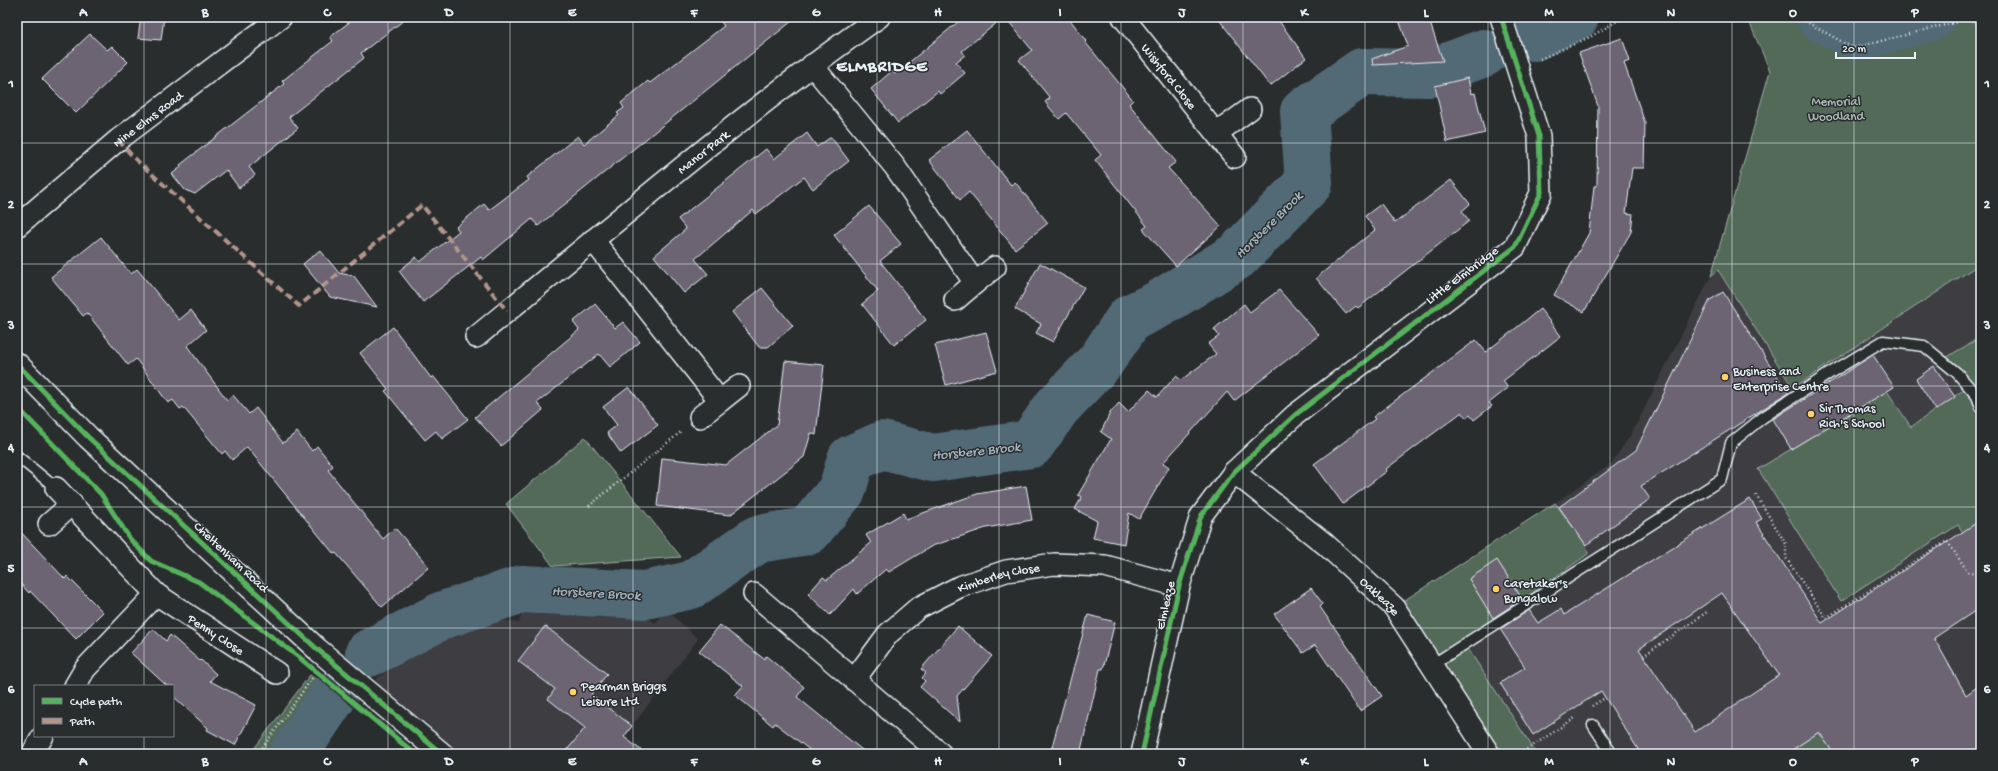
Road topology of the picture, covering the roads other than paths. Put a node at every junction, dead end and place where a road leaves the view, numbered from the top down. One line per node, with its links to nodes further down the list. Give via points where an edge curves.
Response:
1 (281, 17): 9 (street, Nine Elms Road, via 118,140)
2 (879, 17): 5 (street, Manor Park)
3 (1123, 17): 7 (street, Wishford Close)
4 (1501, 17): 21 (street, Little Elmbridge, via 1539,136 1541,193 1515,247 1295,415)
5 (812, 65): 10 (street, Manor Park); 12 (street, via 896,166)
6 (1250, 109): 7 (street)
7 (1217, 133): 8 (street, Wishford Close)
8 (1235, 157)
9 (17, 226)
10 (593, 240): 14 (street, Manor Park); 17 (street)
11 (994, 267): 12 (street)
12 (975, 283): 13 (street)
13 (955, 300)
14 (476, 337)
15 (17, 364): 35 (main road, Cheltenham Road, via 93,442 317,650)
16 (739, 386): 17 (street)
17 (720, 401): 19 (street)
18 (1981, 407): 28 (lane, via 1977,396 1957,373 1924,346 1883,341 1762,418 1731,443 1722,479)
19 (700, 417)
20 (17, 456): 22 (lane)
21 (1234, 472): 25 (street, Elmleaze, via 1201,516); 28 (street, Oakleaze, via 1325,544 1394,607)
22 (56, 488): 23 (street, Penny Close)
23 (72, 504): 24 (street); 26 (street, Penny Close)
24 (49, 524)
25 (1179, 586): 30 (street, Kimberley Close, via 1105,566 1054,564 1006,571 959,587 918,608 888,634); 37 (street, Elmleaze)
26 (156, 594): 29 (street, Penny Close); 31 (street, via 85,670)
27 (754, 594): 30 (street)
28 (1432, 665): 38 (street, Oakleaze)
29 (277, 673)
30 (854, 680): 36 (street)
31 (75, 685)
32 (1593, 725): 39 (lane)
33 (42, 737): 34 (street)
34 (32, 754)
35 (442, 754)
36 (941, 754)
37 (1142, 754)
38 (1489, 754)
39 (1612, 754)

